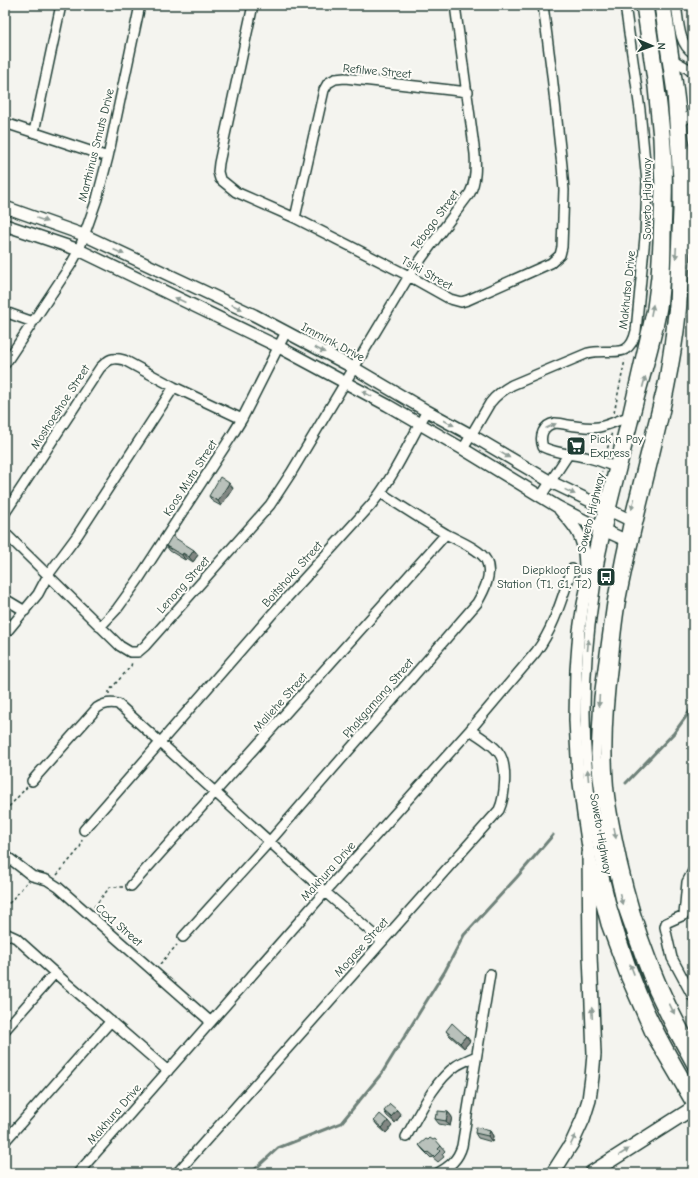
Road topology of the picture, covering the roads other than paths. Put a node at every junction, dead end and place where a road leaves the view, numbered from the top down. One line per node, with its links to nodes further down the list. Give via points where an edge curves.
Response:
1 (61, 5): 19 (street)
2 (140, 5): 20 (street, Marthinus Smuts Drive)
3 (253, 5): 22 (street, Tsiki Street, via 218,172 220,179 236,192)
4 (455, 5): 15 (street, Tebogo Street)
5 (543, 5): 26 (street, Tsiki Street, via 564,190 563,242 560,255 551,263 461,302 450,299)
6 (625, 5): 39 (street, Makhutso Drive, via 640,110 647,197 636,331 633,341 623,350 588,352 512,385 495,397)
7 (642, 5): 36 (main road, Soweto Highway, one-way to 7, via 653,308 661,188 654,87)
8 (648, 5): 47 (street, Soweto Highway, one-way to 8, via 654,344 665,271 667,162 661,94)
9 (659, 5): 49 (street, Soweto Highway, one-way to 49, via 672,93 677,151 678,210 674,290 664,380)
10 (665, 5): 13 (main road, Soweto Highway)
11 (676, 5): 12 (street, via 682,40)
12 (693, 53)
13 (673, 60): 14 (street); 17 (main road, Soweto Highway)
14 (693, 73)
15 (468, 92): 22 (street, Refilwe Street, via 345,78 328,83 324,90); 26 (street, Tebogo Street, via 475,154 473,186 470,194)
16 (693, 114): 17 (street)
17 (681, 122): 49 (main road, Soweto Highway, via 686,205 679,327 673,368)
18 (5, 123): 19 (street)
19 (34, 132): 20 (street)
20 (108, 157): 24 (street, Marthinus Smuts Drive)
21 (5, 207): 24 (main road, Immink Drive, one-way to 24)
22 (295, 218): 26 (street, Tsiki Street)
23 (5, 225): 25 (main road)
24 (84, 235): 25 (street, Marthinus Smuts Drive); 29 (main road, Immink Drive, one-way to 29)
25 (79, 250): 28 (street, Marthinus Smuts Drive); 30 (main road, one-way to 25)
26 (409, 276): 32 (street, Tebogo Street)
27 (5, 312): 28 (street)
28 (33, 322): 31 (street, Marthinus Smuts Drive)
29 (286, 332): 30 (street, Koos Muta Street); 32 (main road, Immink Drive, one-way to 32)
30 (279, 347): 33 (main road); 37 (street, Koos Muta Street)
31 (5, 364)
32 (354, 368): 33 (street, Tebogo Street); 35 (main road, Immink Drive)
33 (346, 382): 38 (main road, one-way to 33); 59 (street, Lenong Street, via 270,505 145,646 138,652 124,650)
34 (174, 387): 37 (street, Moshoeshoe Street); 48 (street, Moshoeshoe Street, via 124,360 111,358 100,368); 55 (street, via 77,536)
35 (427, 411): 38 (street, Boitshoka Street); 39 (main road, Immink Drive, one-way to 39)
36 (628, 417): 41 (street, one-way to 36, via 543,446 543,430 549,425 556,423 588,428 600,427); 42 (main road, Soweto Highway)
37 (242, 419): 59 (street, Koos Muta Street, via 138,580)
38 (420, 424): 40 (main road); 44 (street, Boitshoka Street)
39 (472, 435): 40 (street); 43 (main road, Immink Drive, one-way to 43)
40 (463, 449): 45 (main road)
41 (568, 455): 42 (street); 43 (street)
42 (616, 467): 47 (main road, Soweto Highway)
43 (550, 482): 45 (street); 47 (main road, Immink Drive, one-way to 47)
44 (380, 493): 52 (street, Phakgamang Street); 62 (street, Boitshoka Street)
45 (541, 496): 46 (main road)
46 (558, 507): 50 (main road); 57 (main road, via 579,534 582,543 585,562)
47 (608, 510): 49 (main road, Immink Drive); 50 (main road, Soweto Highway)
48 (5, 513)
49 (633, 522): 53 (main road, Soweto Highway)
50 (603, 530): 53 (main road); 57 (main road, Soweto Highway); 85 (street, Soweto Highway, one-way to 50, via 662,1038 624,949 608,897 591,811 585,727 586,658)
51 (5, 533): 55 (street)
52 (446, 534): 64 (street, Maliehe Street); 66 (street, Phakgamang Street, via 474,549 487,561 489,573 477,603)
53 (629, 541): 81 (main road, Soweto Highway, one-way to 81, via 609,691 606,734 608,787 622,866 641,938 656,976); 83 (street, Soweto Highway, one-way to 83, via 612,603 599,697 596,754 598,778 606,836 622,905 654,992)
54 (572, 570): 61 (street, Makhura Drive, via 544,642)
55 (48, 575): 58 (street); 59 (street)
56 (5, 599): 58 (street)
57 (583, 604): 67 (main road, Soweto Highway, via 576,670 575,720 578,775)
58 (25, 611): 60 (street)
59 (100, 627)
60 (5, 634)
61 (470, 730): 71 (street, Makhura Drive); 74 (street, Mogase Street, via 500,754 504,773 502,804)
62 (160, 742): 63 (street, via 123,707 108,702 97,708); 64 (street); 65 (street, Boitshoka Street)
63 (32, 781)
64 (216, 792): 66 (street); 70 (street, Maliehe Street)
65 (84, 830)
66 (270, 841): 71 (street); 73 (street, Phakgamang Street)
67 (589, 854): 86 (main road, Soweto Highway, via 607,924 627,978 652,1035); 92 (highway, one-way to 67, via 572,1143 583,1119 592,1077 594,1054)
68 (5, 855): 79 (street, Ccx1 Street, via 32,876 52,882)
69 (693, 872): 77 (street, via 687,882 684,916 666,923 665,927 672,958)
70 (131, 886)
71 (325, 892): 74 (street); 79 (street, Makhura Drive)
72 (5, 933): 75 (street, via 16,938)
73 (184, 937)
74 (382, 941): 90 (street, Mogase Street)
75 (55, 973): 78 (street); 80 (street)
76 (490, 974): 82 (street)
77 (693, 997)
78 (110, 1021): 84 (street); 88 (street)
79 (211, 1022): 84 (street, Makhura Drive)
80 (5, 1030)
81 (693, 1048)
82 (476, 1056): 87 (street, via 457,1065 446,1074 425,1103); 91 (street, via 460,1154 456,1161)
83 (693, 1067)
84 (168, 1071): 89 (street, Makhura Drive)
85 (693, 1092)
86 (693, 1107): 93 (highway, one-way to 86)
87 (406, 1137)
88 (5, 1141)
89 (78, 1173)
90 (178, 1173)
91 (438, 1173)
92 (553, 1173)
93 (591, 1173)

